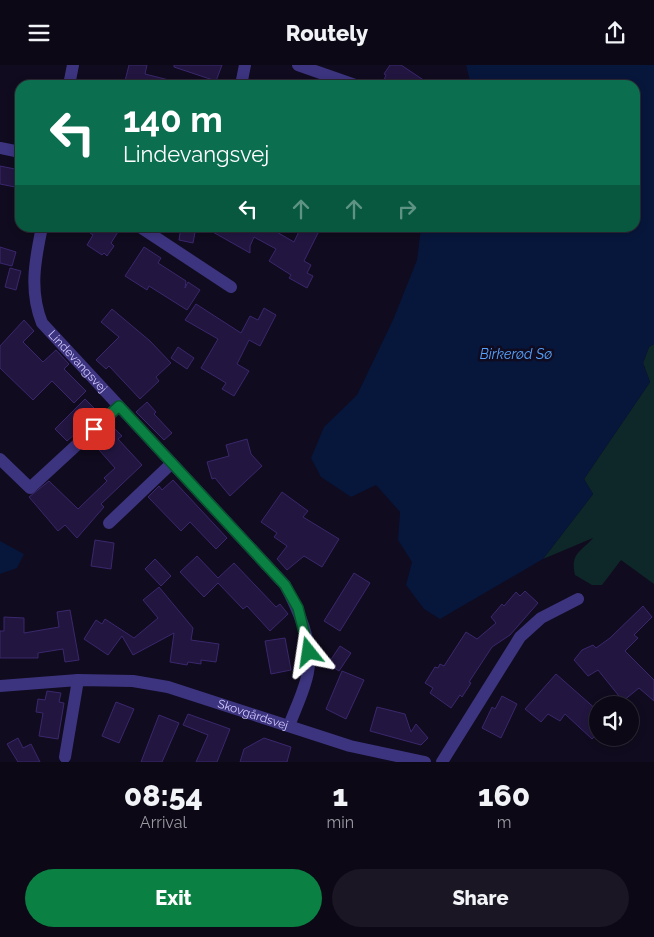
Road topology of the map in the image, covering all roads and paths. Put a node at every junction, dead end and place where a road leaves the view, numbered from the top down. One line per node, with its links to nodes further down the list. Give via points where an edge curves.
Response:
1 (73, 65): 4 (street)
2 (245, 65): 5 (street)
3 (298, 65): 6 (street)
4 (70, 80)
5 (242, 80)
6 (341, 80)
7 (0, 148): 8 (street)
8 (15, 151)
9 (41, 232): 12 (street, Lindevangsvej, via 34,268 35,306 42,323)
10 (148, 232): 11 (street)
11 (231, 287)
12 (119, 406): 13 (street, via 30,488); 14 (street, Lindevangsvej)
13 (0, 459)
14 (172, 463): 15 (street); 19 (street, Lindevangsvej, via 285,585 298,608 309,652 309,672)
15 (109, 523)
16 (578, 599): 22 (street, via 541,618 520,637)
17 (78, 680): 18 (street, Skovgårdsvej); 19 (street, Skovgårdsvej, via 133,681 168,687); 20 (street)
18 (0, 686)
19 (289, 727): 21 (street, Skovgårdsvej, via 350,746)
20 (65, 757)
21 (425, 762)
22 (442, 762)

